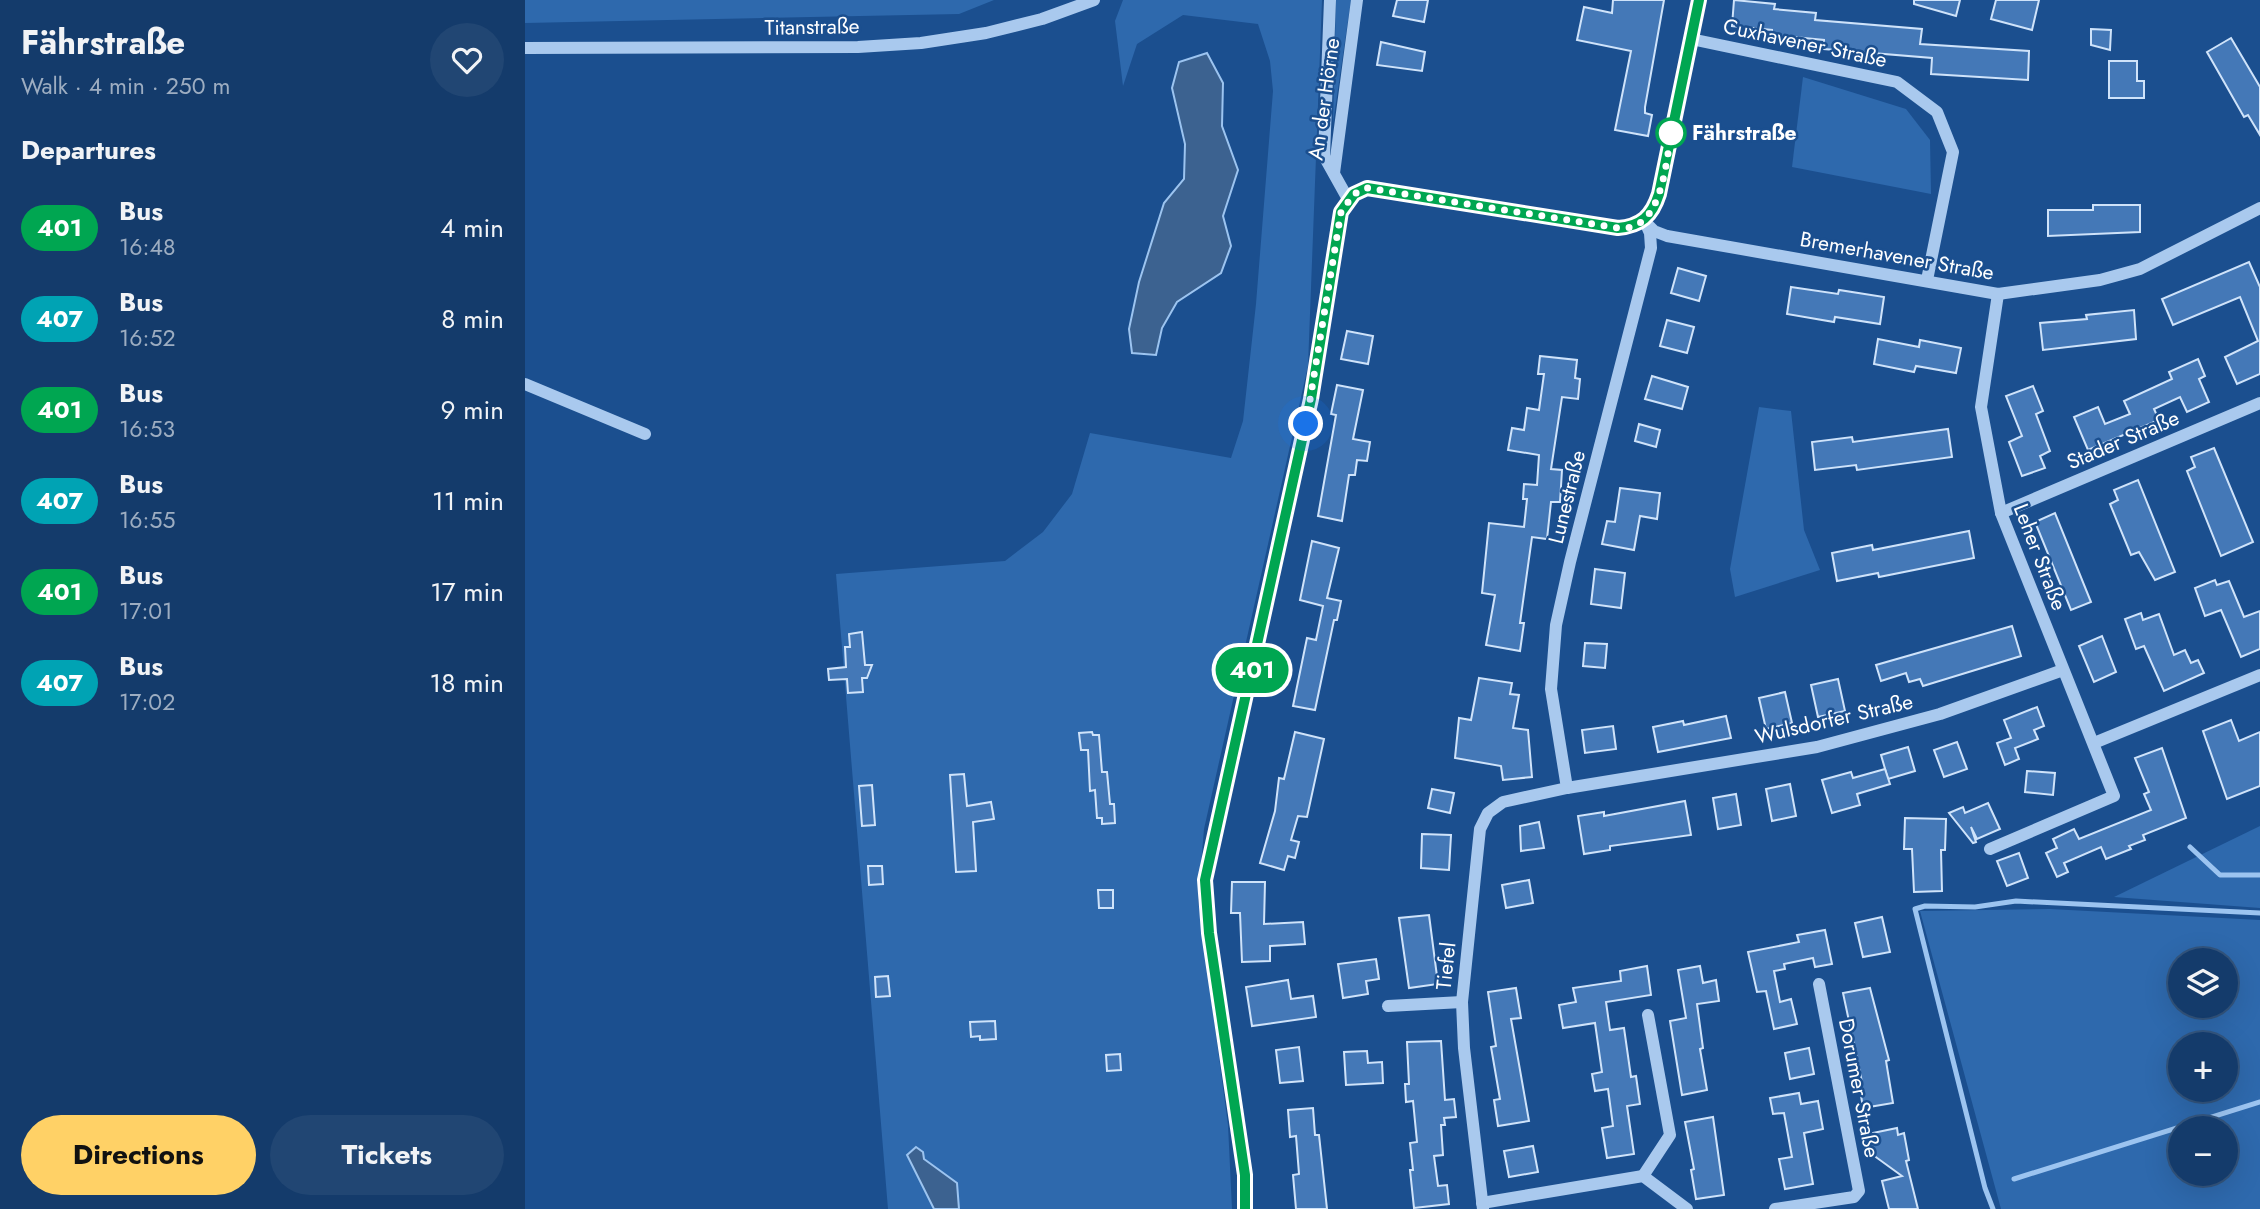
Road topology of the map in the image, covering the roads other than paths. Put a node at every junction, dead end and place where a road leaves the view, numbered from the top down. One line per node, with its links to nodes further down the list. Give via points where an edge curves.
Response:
1 (1094, 0): 6 (street, Titanstraße, via 1020,25 921,43)
2 (1330, 0): 7 (street, via 1324,156)
3 (1357, 0): 7 (street, An der Hörne)
4 (1699, 0): 5 (street)
5 (1691, 39): 10 (street, via 1659,194); 11 (street, Cuxhavener Straße, via 1897,82 1937,112 1953,152)
6 (525, 48)
7 (1334, 176): 8 (street, An der Hörne)
8 (1349, 199): 10 (street, via 1367,188 1618,228); 28 (street, via 1341,212 1311,399 1205,880 1245,1175)
9 (2260, 208): 12 (street, Bremerhavener Straße, via 2140,269 2100,280)
10 (1644, 220): 11 (street, Bremerhavener Straße, via 1667,236); 20 (street, Lunestraße, via 1651,248 1556,625 1551,689)
11 (1927, 280): 12 (street, Bremerhavener Straße)
12 (1999, 294): 16 (street, Leher Straße, via 1981,407)
13 (525, 384): 15 (street)
14 (2260, 403): 16 (street, Stader Straße)
15 (645, 434)
16 (2001, 513): 17 (street, Leher Straße)
17 (2063, 670): 19 (street, Leher Straße); 20 (street, Wulsdorfer Straße, via 1940,713 1817,747)
18 (2260, 675): 19 (street)
19 (2094, 743): 21 (street, Leher Straße, via 2114,796)
20 (1567, 788): 23 (street, Tiefel, via 1503,802 1488,813 1480,829)
21 (1990, 849)
22 (1819, 984): 30 (street, Dorumer Straße, via 1859,1191 1854,1198)
23 (1462, 1002): 24 (street); 27 (street, Tiefel)
24 (1388, 1006)
25 (1648, 1015): 26 (street, via 1670,1135)
26 (1643, 1176): 27 (street); 29 (street)
27 (1483, 1206)
28 (1245, 1209)
29 (1687, 1209)
30 (1776, 1209)

